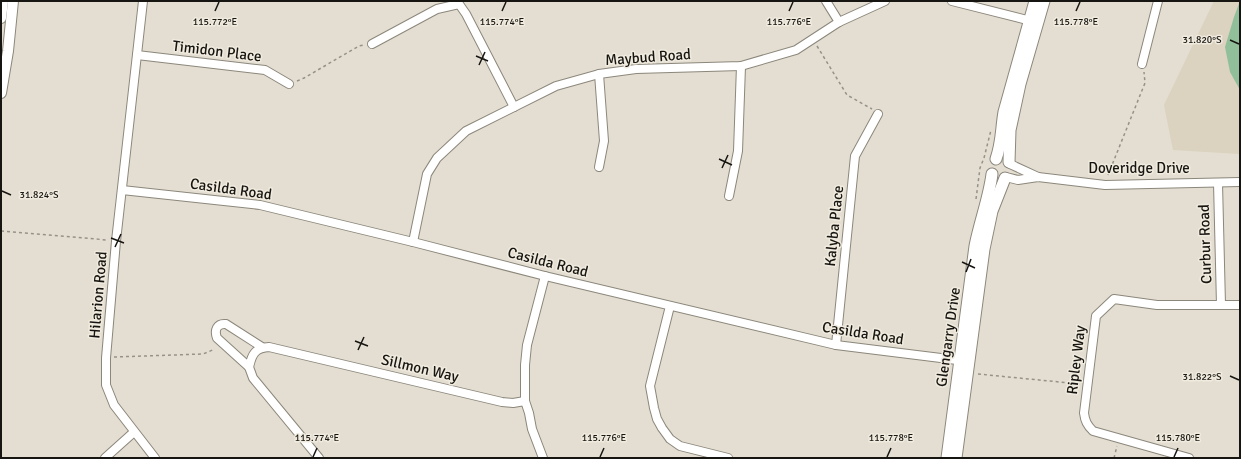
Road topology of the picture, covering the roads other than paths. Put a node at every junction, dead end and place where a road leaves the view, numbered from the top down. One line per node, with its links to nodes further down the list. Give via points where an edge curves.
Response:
1 (3, 1): 10 (street)
2 (13, 1): 19 (street)
3 (143, 1): 14 (street, Hilarion Road)
4 (826, 1): 11 (street)
5 (885, 1): 11 (street, Maybud Road)
6 (952, 1): 12 (street)
7 (1035, 1): 12 (main road)
8 (1044, 1): 12 (main road)
9 (1158, 1): 15 (street)
10 (1, 18)
11 (839, 22): 16 (street, Maybud Road, via 796,50)
12 (1033, 22): 22 (main road, via 1004,112 1001,142); 23 (main road, via 1012,121)
13 (372, 44): 20 (street, via 437,9 459,4)
14 (138, 55): 18 (street, Timidon Place, via 265,70); 30 (street, Hilarion Road)
15 (1142, 64)
16 (741, 66): 17 (street, Maybud Road, via 636,69); 31 (street, via 738,151)
17 (599, 74): 20 (street, Maybud Road, via 556,86); 24 (street, via 604,141)
18 (289, 84)
19 (1, 93)
20 (514, 107): 32 (street, Maybud Road, via 466,131 437,158 427,174)
21 (878, 114): 37 (street, Kalyba Place, via 855,156)
22 (996, 159): 23 (main road, via 1003,158); 25 (main road, via 990,166)
23 (1010, 163): 26 (main road, via 1011,171); 27 (street, Doveridge Drive)
24 (599, 167)
25 (992, 174): 26 (main road, via 998,178); 39 (main road, Glengarry Drive, via 976,240)
26 (1005, 177): 27 (street, Doveridge Drive, via 1018,180); 39 (main road, Glengarry Drive, via 986,236)
27 (1038, 177): 28 (street, Doveridge Drive, via 1105,185)
28 (1218, 182): 29 (street, Doveridge Drive); 34 (street, Curbur Road)
29 (1240, 182)
30 (122, 190): 32 (street, Casilda Road, via 260,205); 42 (street, Hilarion Road, via 106,358 106,385 114,405)
31 (729, 196)
32 (413, 242): 33 (street, Casilda Road)
33 (545, 276): 36 (street, Casilda Road); 41 (street, via 527,345)
34 (1221, 305): 35 (street, Ripley Way); 50 (street, Ripley Way, via 1157,305 1114,300 1096,316 1084,413 1088,427 1093,431)
35 (1240, 305)
36 (670, 306): 37 (street, Casilda Road); 47 (street, via 650,386 657,419 670,438 680,446)
37 (836, 345): 39 (street, Casilda Road)
38 (262, 347): 40 (street, via 253,354); 40 (street, Sillmon Way, via 226,324 216,329 217,338); 41 (street, Sillmon Way, via 502,402)
39 (964, 361): 48 (main road, Glengarry Drive); 49 (main road, Glengarry Drive)
40 (249, 367): 45 (street, Sillmon Way, via 253,378)
41 (525, 401): 46 (street)
42 (134, 432): 43 (street); 44 (street, Hilarion Road)
43 (105, 458)
44 (155, 458)
45 (319, 458)
46 (542, 458)
47 (728, 458)
48 (948, 458)
49 (956, 458)
50 (1189, 458)

